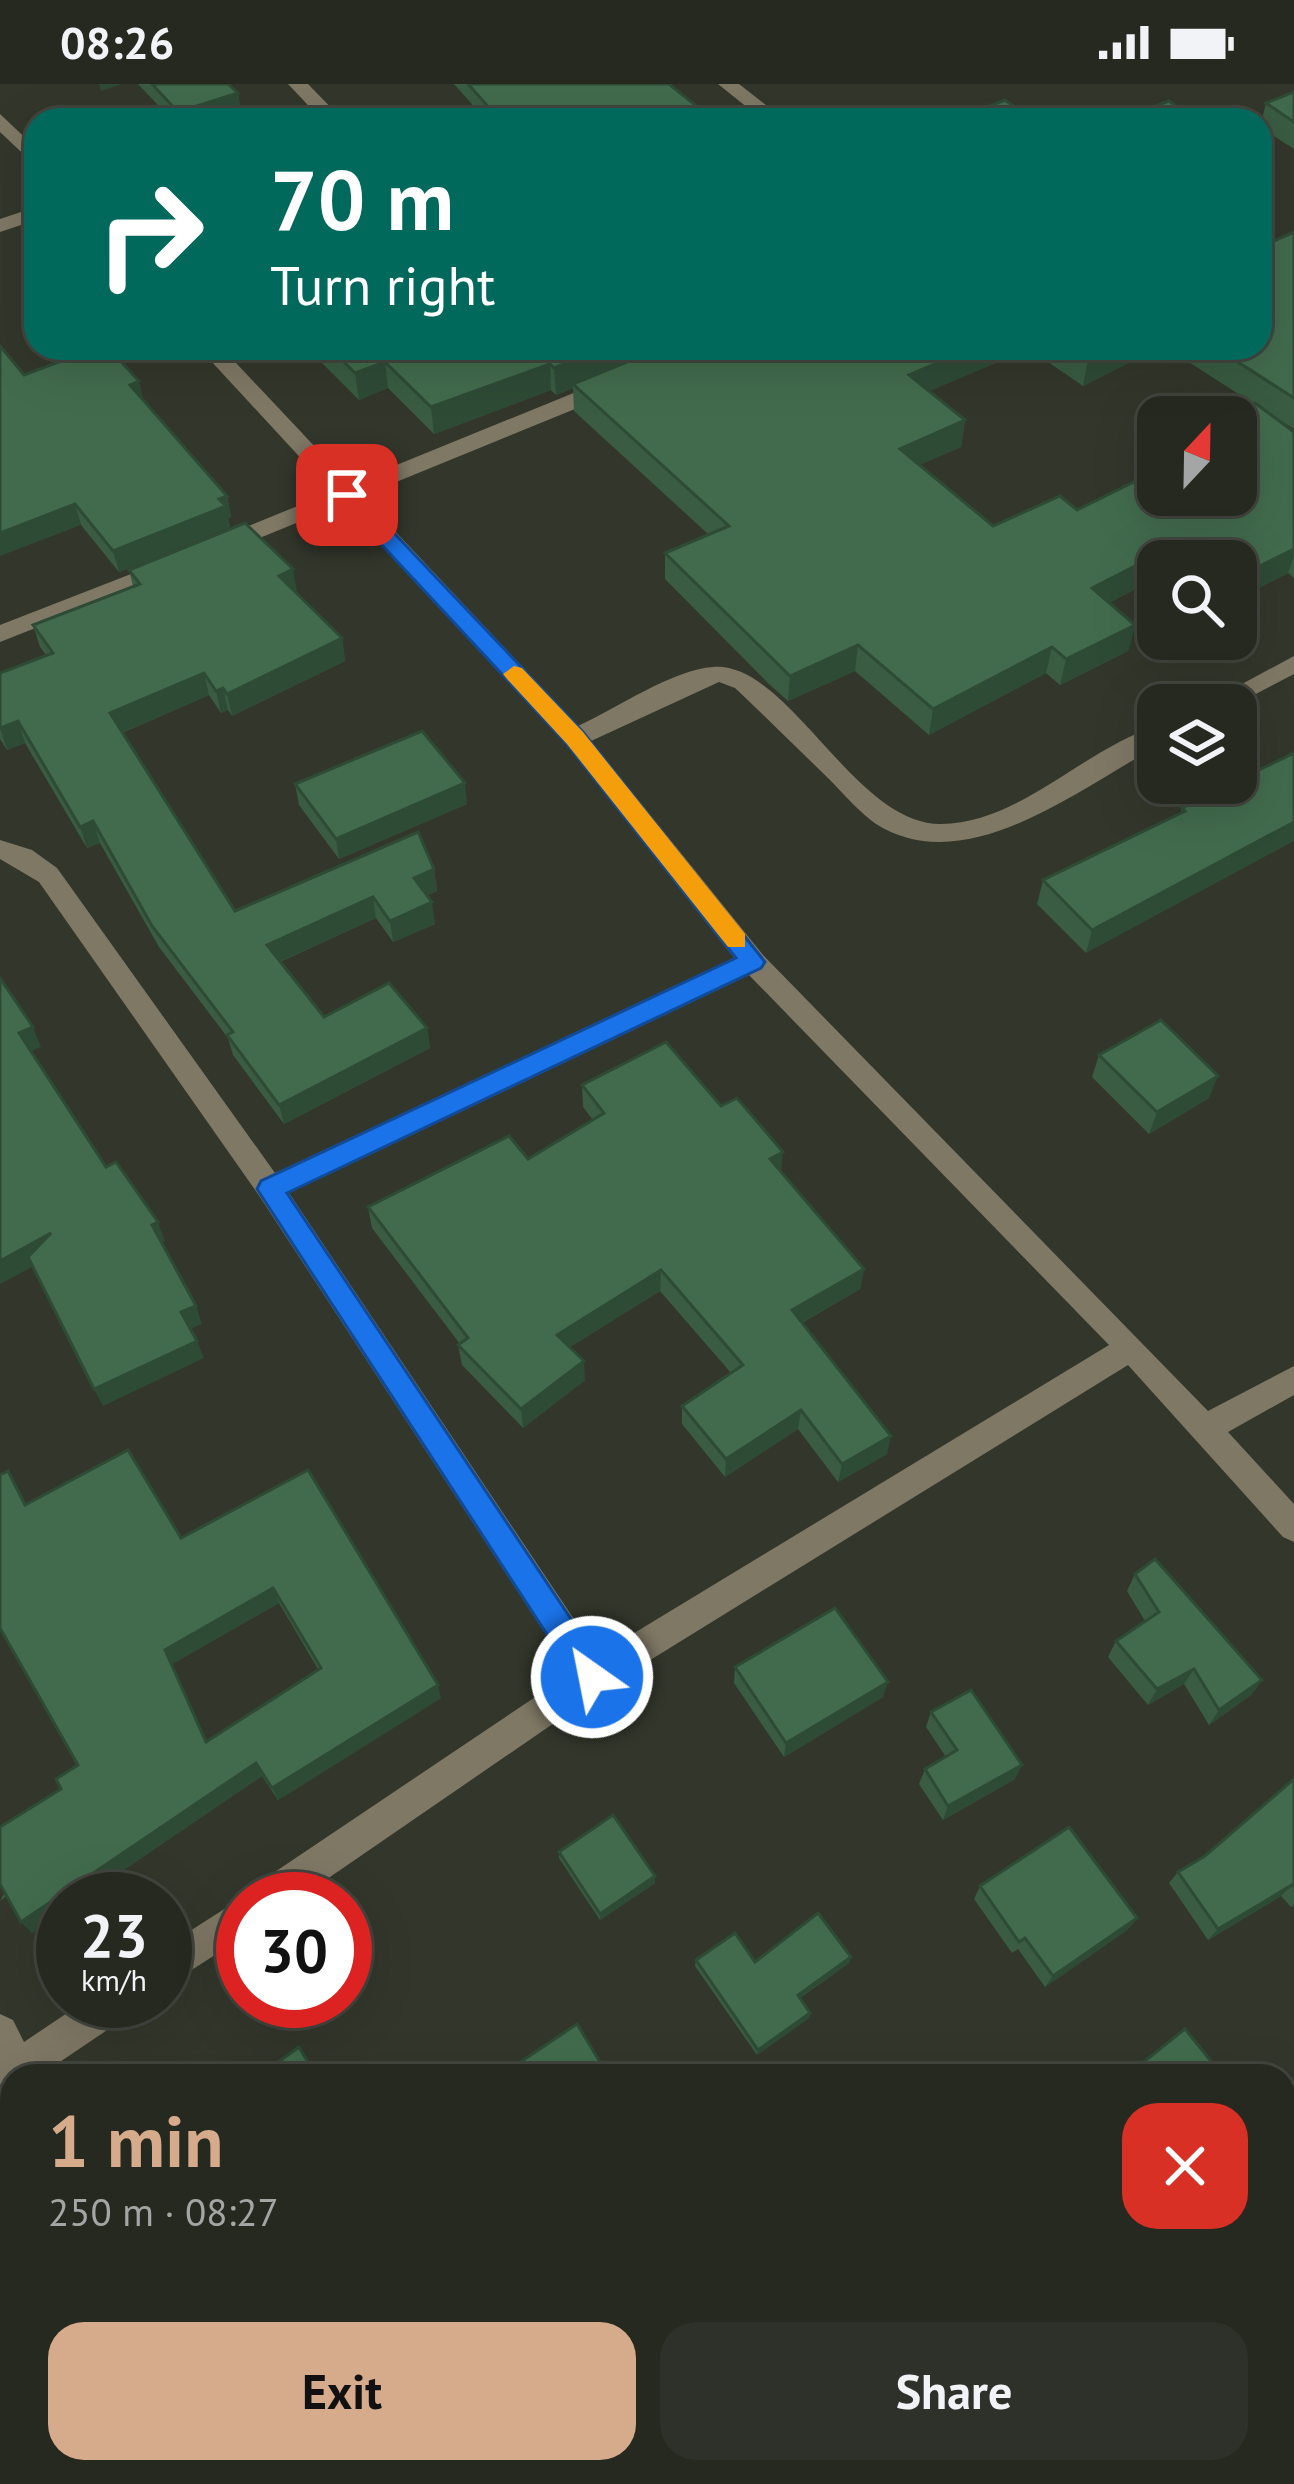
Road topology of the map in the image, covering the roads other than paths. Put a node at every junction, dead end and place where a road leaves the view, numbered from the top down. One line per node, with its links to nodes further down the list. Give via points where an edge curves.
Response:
1 (296, 84): 3 (street)
2 (727, 84): 4 (street)
3 (320, 108)
4 (760, 108)
5 (0, 120): 6 (street)
6 (24, 147)
7 (221, 360): 9 (street)
8 (639, 374): 9 (street)
9 (347, 495): 10 (street); 13 (street)
10 (0, 634)
11 (1294, 664): 12 (street)
12 (1255, 684)
13 (575, 738): 14 (street, via 704,676 731,676 879,813 942,834 976,828); 16 (street)
14 (1137, 746)
15 (0, 850): 17 (street, via 48,875)
16 (753, 962): 17 (street); 18 (street)
17 (270, 1189): 22 (street)
18 (1131, 1348): 20 (street); 22 (street)
19 (1294, 1379): 20 (street)
20 (1202, 1430): 21 (street)
21 (1294, 1527)
22 (592, 1677): 23 (street)
23 (307, 1872)
24 (78, 2028): 27 (street)
25 (0, 2033): 26 (street)
26 (7, 2064)
27 (25, 2064)

